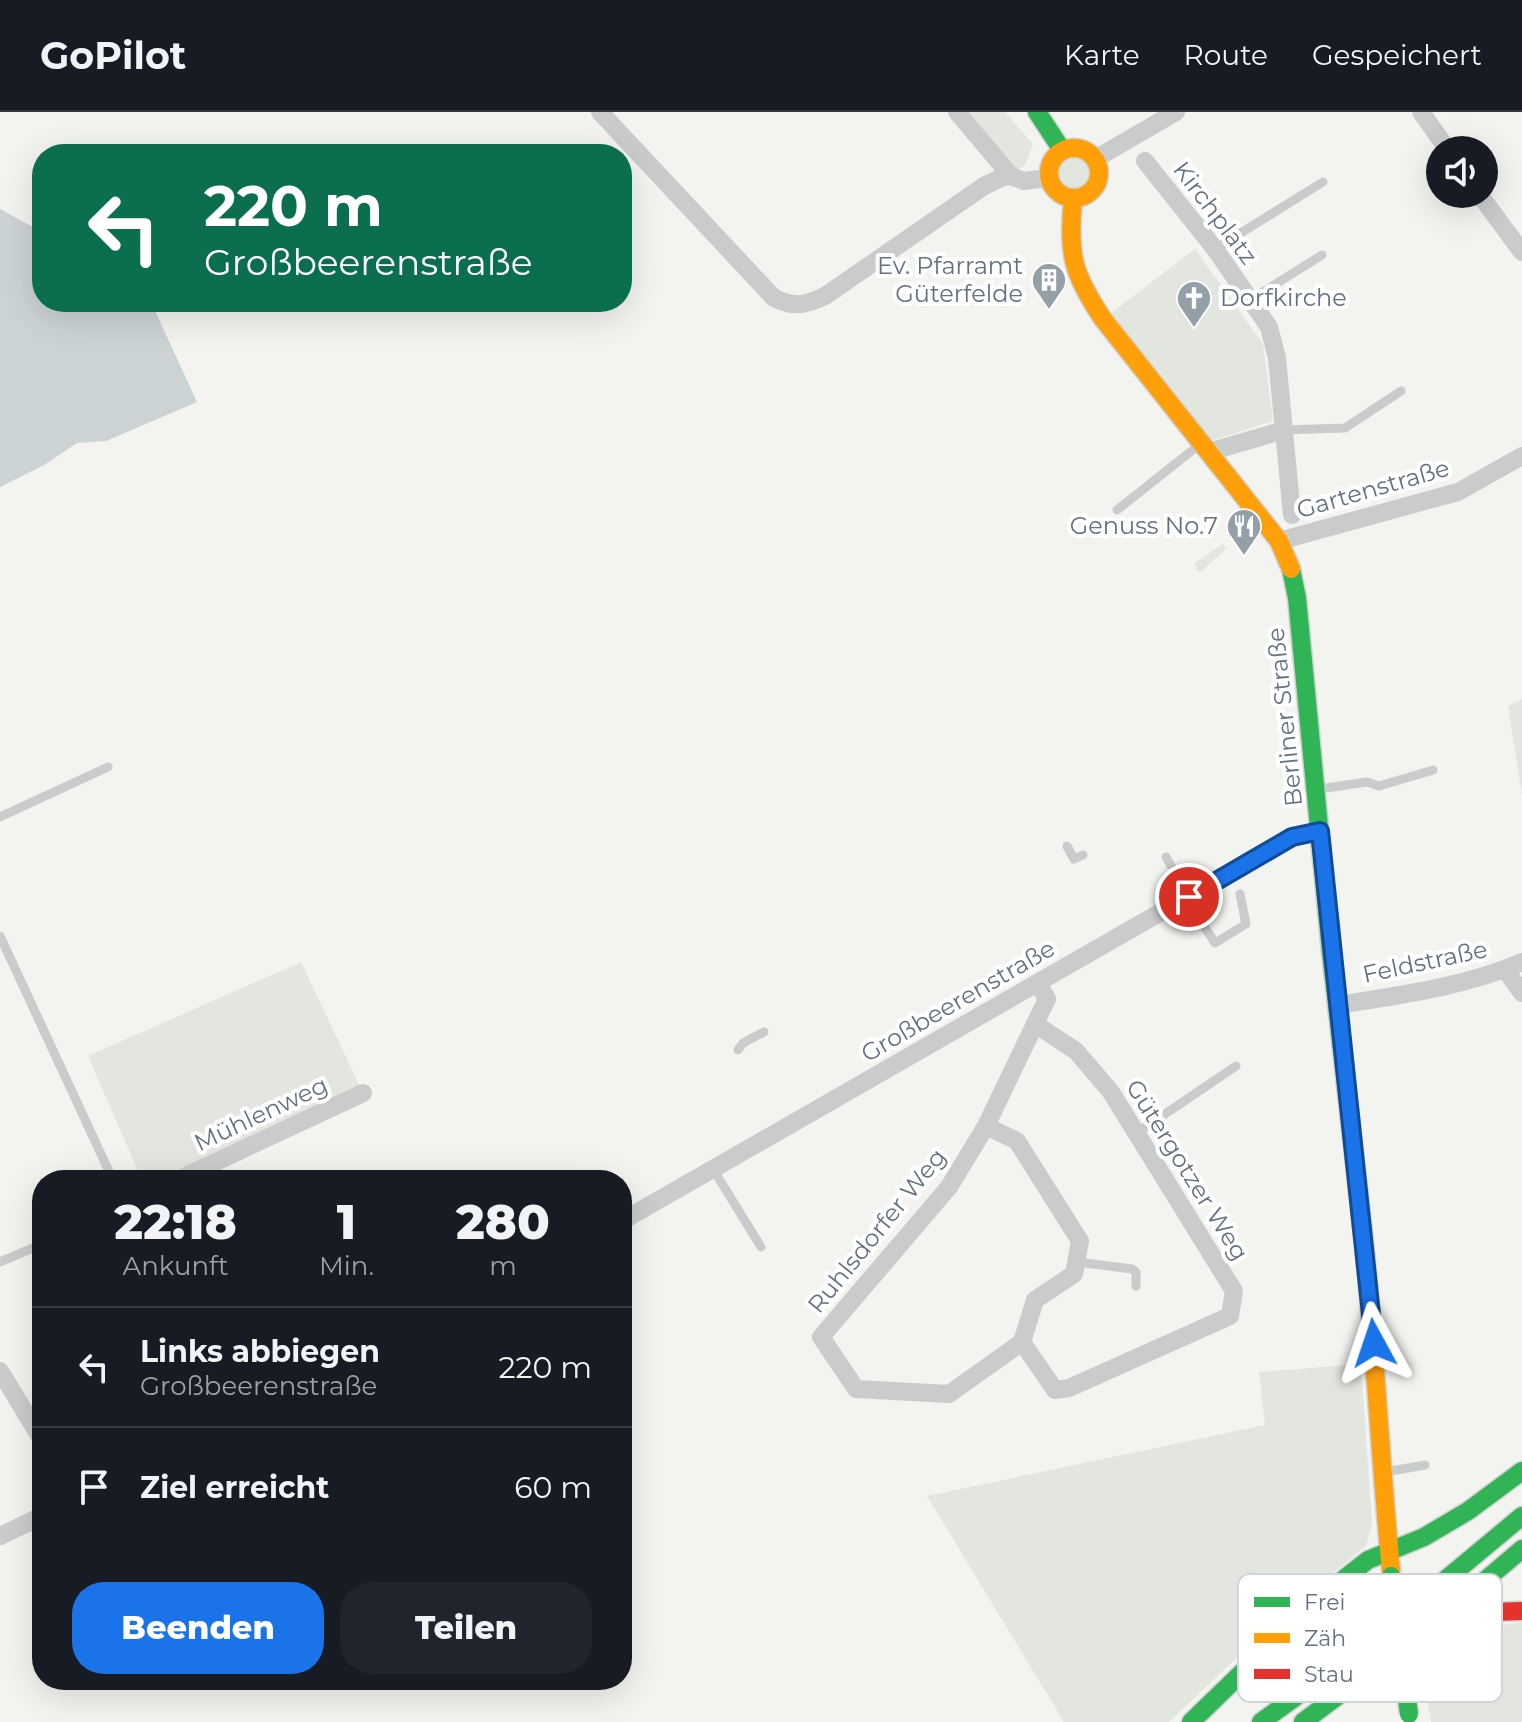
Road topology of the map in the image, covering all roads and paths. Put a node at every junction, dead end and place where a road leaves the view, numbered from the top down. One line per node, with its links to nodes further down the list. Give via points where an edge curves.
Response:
1 (600, 112): 7 (street)
2 (957, 112): 12 (street)
3 (1037, 112): 9 (main road)
4 (1176, 112): 10 (street)
5 (1421, 112): 6 (street)
6 (1438, 136)
7 (630, 144)
8 (632, 146): 12 (street, via 774,298 801,306 825,296 984,186)
9 (1062, 150): 10 (main road, via 1084,149); 13 (main road, via 1051,162)
10 (1095, 159): 15 (main road, via 1099,174 1094,189)
11 (1145, 161): 17 (street, Kirchplatz)
12 (1011, 176): 13 (street, via 1024,181)
13 (1048, 178): 15 (main road, via 1057,193)
14 (1323, 182): 17 (lane)
15 (1073, 199): 23 (main road, via 1070,245 1086,292)
16 (1489, 208): 18 (street)
17 (1215, 249): 20 (street, Kirchplatz)
18 (1522, 252)
19 (1322, 255): 20 (lane)
20 (1250, 300): 22 (street, Kirchplatz, via 1269,327)
21 (1401, 391): 22 (lane, via 1345,428)
22 (1284, 430): 23 (street); 26 (street, Kirchplatz)
23 (1206, 447): 25 (lane); 27 (main road)
24 (1522, 456): 27 (street, Gartenstraße, via 1458,492)
25 (1117, 510)
26 (1292, 515)
27 (1279, 541): 30 (main road, Berliner Straße, via 1297,598)
28 (108, 767): 31 (lane)
29 (1433, 770): 30 (lane, via 1379,786 1367,782)
30 (1316, 790): 32 (main road, Berliner Straße)
31 (0, 817)
32 (1320, 831): 37 (street, Großbeerenstraße, via 1292,837); 42 (main road, Berliner Straße)
33 (1067, 846): 34 (lane, via 1074,859)
34 (1083, 855)
35 (1166, 857): 37 (lane)
36 (1240, 894): 37 (lane, via 1246,924 1215,943)
37 (1188, 897): 40 (street, Großbeerenstraße)
38 (0, 936): 51 (lane)
39 (1514, 966): 41 (street); 42 (street, Feldstraße, via 1420,992)
40 (1038, 983): 43 (street, Ruhlsdorfer Weg, via 1047,999); 50 (street, Großbeerenstraße)
41 (1522, 993)
42 (1338, 1005): 64 (main road, Berliner Straße)
43 (1035, 1024): 48 (street, Ruhlsdorfer Weg); 49 (street, Gütergotzer Weg, via 1076,1051)
44 (764, 1032): 45 (lane)
45 (738, 1050)
46 (1236, 1066): 49 (lane)
47 (363, 1093): 52 (street, Mühlenweg)
48 (986, 1126): 57 (street, via 1017,1141 1080,1241); 59 (street, Ruhlsdorfer Weg, via 949,1187 821,1337 856,1389 949,1394)
49 (1137, 1133): 59 (street, Gütergotzer Weg, via 1234,1291 1230,1316 1055,1390)
50 (713, 1169): 53 (street, Großbeerenstraße); 54 (lane)
51 (108, 1170)
52 (199, 1170)
53 (632, 1215)
54 (761, 1247)
55 (32, 1248): 56 (lane)
56 (0, 1262)
57 (1077, 1262): 58 (lane, via 1132,1269); 59 (street, via 1074,1274 1035,1300)
58 (1136, 1286)
59 (1022, 1342)
60 (0, 1371): 61 (street)
61 (32, 1424)
62 (1425, 1465): 64 (lane)
63 (1522, 1471): 69 (main road, via 1468,1511)
64 (1382, 1473): 69 (main road, Berliner Straße)
65 (1522, 1516): 72 (main road)
66 (32, 1521): 67 (street)
67 (0, 1536)
68 (1522, 1549): 73 (main road)
69 (1391, 1550): 70 (main road); 71 (main road, Berliner Straße, bridge)
70 (1350, 1574)
71 (1391, 1574)
72 (1452, 1574)
73 (1493, 1574)
74 (1502, 1610): 75 (main road)
75 (1522, 1611)
76 (1238, 1676): 79 (main road)
77 (1289, 1702): 80 (main road)
78 (1330, 1702): 81 (main road)
79 (1191, 1722)
80 (1261, 1722)
81 (1303, 1722)

